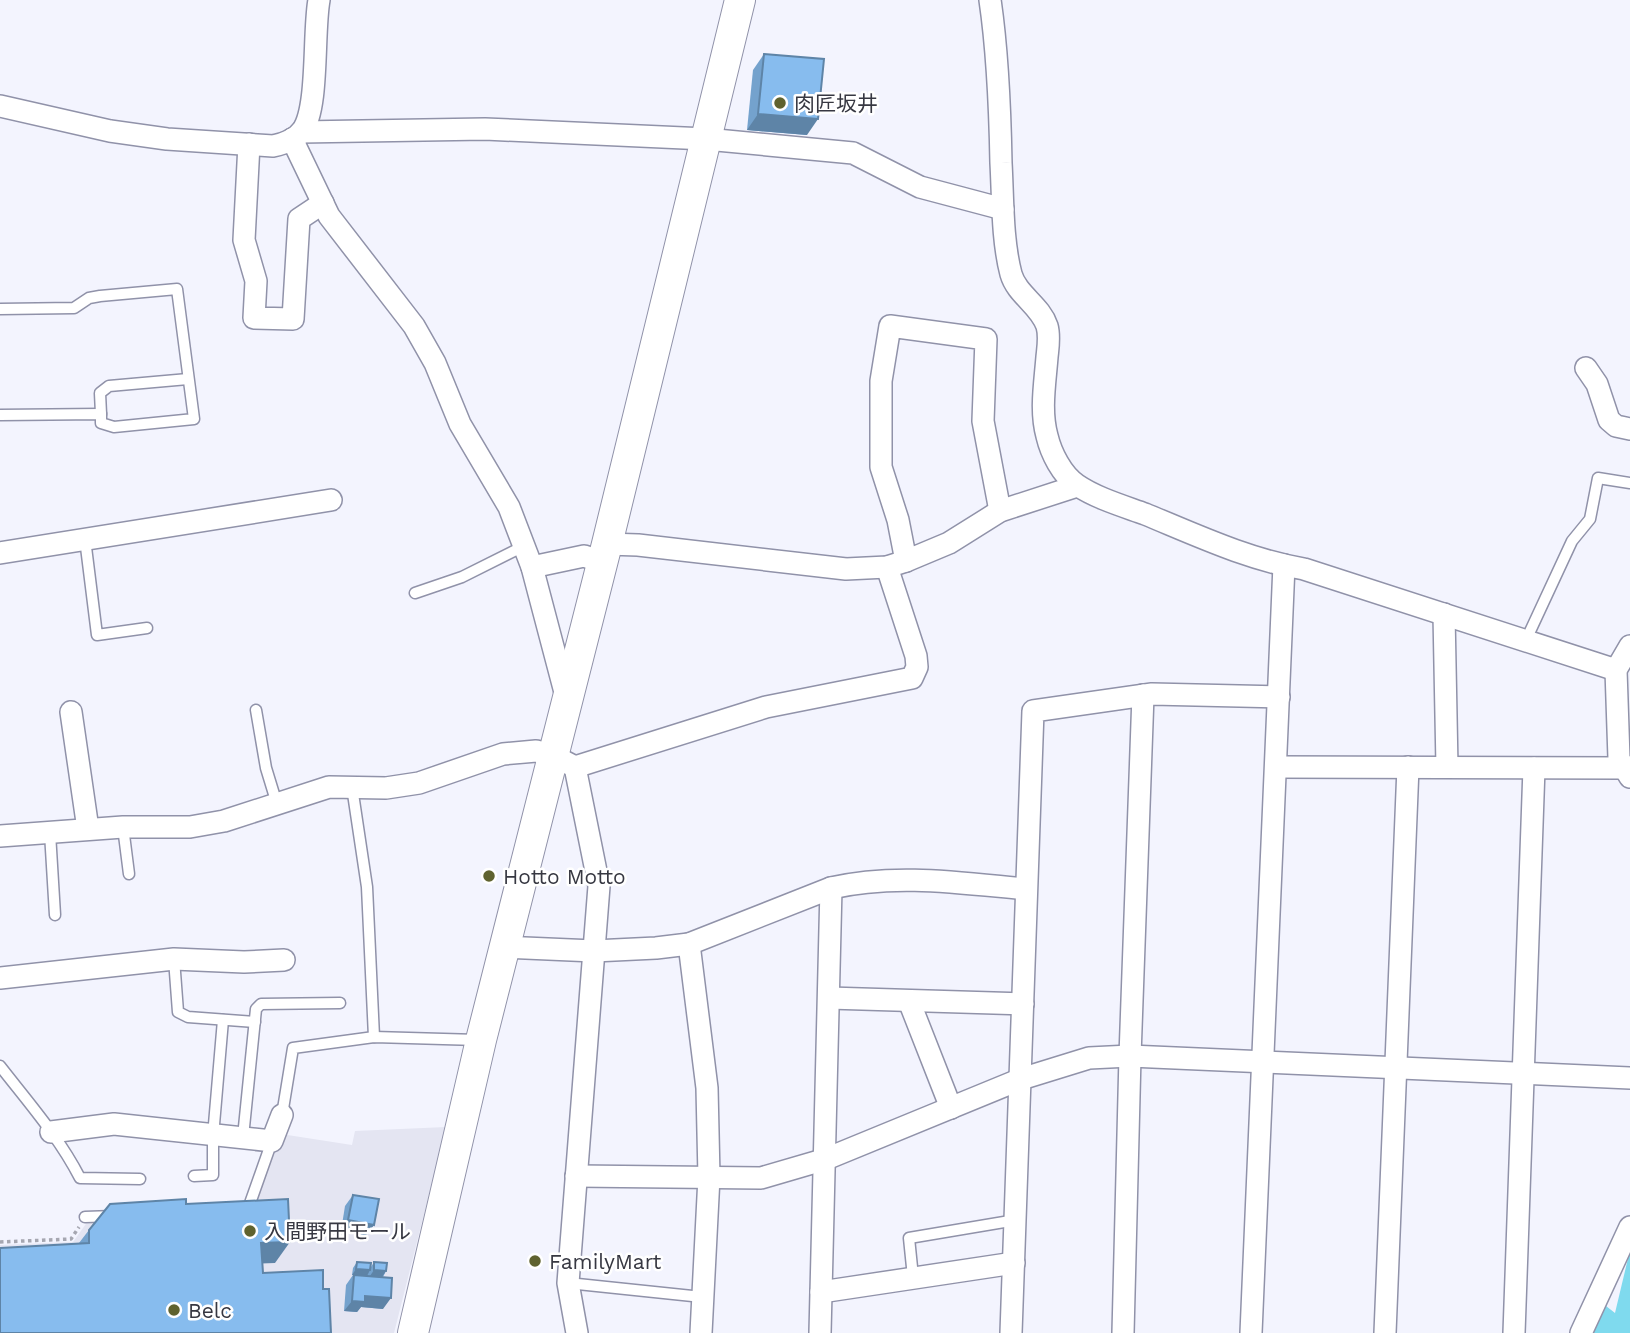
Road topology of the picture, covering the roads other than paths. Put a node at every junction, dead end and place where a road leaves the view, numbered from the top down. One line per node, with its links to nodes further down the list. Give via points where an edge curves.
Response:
1 (319, 0): 5 (street, via 312,104)
2 (740, 0): 6 (street)
3 (990, 0): 9 (street, via 999,88)
4 (0, 106): 7 (street, via 110,131)
5 (297, 135): 6 (street, via 485,129); 7 (street, via 273,146); 8 (street)
6 (706, 139): 9 (street, via 853,153 920,187); 23 (street)
7 (249, 144): 8 (street, via 244,240 256,281 254,318 293,319 299,219)
8 (323, 203): 21 (street, via 414,326 460,424 509,507)
9 (1003, 209): 17 (street, via 1011,273 1047,326 1046,433 1061,467)
10 (0, 309): 12 (lane, via 74,308 89,298 177,289)
11 (1587, 368): 15 (street, via 1609,420)
12 (188, 379): 13 (lane, via 109,386 100,393); 13 (lane, via 194,419 114,427 101,423)
13 (101, 414): 14 (lane)
14 (0, 415)
15 (1630, 429)
16 (1630, 483): 30 (lane, via 1598,478 1590,519 1572,541)
17 (1077, 486): 19 (street); 25 (street, via 1229,548)
18 (331, 500): 20 (street)
19 (1000, 511): 24 (street, via 949,542); 24 (street, via 983,421 986,339 890,326 881,381 881,467 898,520)
20 (85, 539): 22 (street); 29 (lane, via 97,635)
21 (524, 546): 26 (street); 27 (lane, via 463,577)
22 (0, 553)
23 (605, 553): 24 (street, via 638,545 846,569); 26 (street); 35 (street)
24 (897, 564): 38 (street, via 916,656 912,678 766,707)
25 (1284, 565): 28 (street); 34 (street)
26 (532, 567): 35 (street)
27 (415, 593)
28 (1444, 614): 30 (street); 41 (street)
29 (147, 628)
30 (1526, 640): 32 (street)
31 (1630, 646): 32 (street)
32 (1621, 681): 43 (street, via 1619,759)
33 (1143, 695): 34 (street); 52 (street, via 1033,711); 68 (street)
34 (1279, 697): 39 (street)
35 (567, 698): 38 (street)
36 (256, 710): 45 (lane)
37 (71, 712): 47 (street)
38 (564, 761): 44 (street, via 536,751 503,754 419,783 386,789); 55 (street); 56 (street, via 599,886)
39 (1276, 766): 40 (street); 69 (street)
40 (1408, 767): 41 (street); 71 (street)
41 (1447, 767): 42 (street)
42 (1534, 768): 43 (street); 72 (street)
43 (1627, 773)
44 (352, 787): 45 (street, via 329,787); 66 (lane, via 368,887)
45 (277, 804): 46 (street, via 190,827)
46 (123, 827): 47 (street); 50 (lane)
47 (88, 829): 48 (street)
48 (50, 833): 49 (street); 53 (lane)
49 (0, 836)
50 (129, 874)
51 (831, 888): 52 (street, via 893,879); 54 (street); 60 (street)
52 (1026, 889): 63 (street)
53 (55, 915)
54 (689, 944): 56 (street); 84 (street, via 707,1088)
55 (505, 947): 56 (street); 67 (street)
56 (594, 951): 83 (street)
57 (174, 959): 58 (street); 59 (street); 64 (lane, via 178,1012)
58 (284, 960)
59 (0, 978)
60 (829, 999): 61 (street); 81 (street)
61 (909, 1001): 63 (street); 75 (street)
62 (340, 1003): 65 (lane, via 261,1004)
63 (1024, 1004): 74 (street)
64 (223, 1020): 65 (lane); 78 (lane)
65 (255, 1022): 79 (lane)
66 (374, 1037): 67 (lane); 76 (lane, via 293,1048)
67 (481, 1040): 96 (street)
68 (1130, 1056): 69 (street); 74 (street, via 1089,1058); 101 (street)
69 (1263, 1063): 71 (street); 102 (street)
70 (0, 1066): 77 (lane)
71 (1396, 1068): 72 (street); 103 (street)
72 (1524, 1073): 73 (street); 104 (street)
73 (1630, 1078)
74 (1021, 1079): 75 (street); 89 (street)
75 (951, 1108): 81 (street)
76 (282, 1115): 80 (street)
77 (51, 1132): 78 (street, via 114,1124); 85 (lane, via 79,1178)
78 (213, 1136): 79 (street); 82 (lane, via 213,1175)
79 (243, 1137): 80 (street)
80 (272, 1141): 86 (lane, via 248,1209)
81 (826, 1159): 84 (street, via 761,1178); 94 (street)
82 (194, 1176)
83 (576, 1176): 84 (street); 93 (street)
84 (709, 1177): 95 (street)
85 (140, 1179)
86 (234, 1210)
87 (126, 1215): 88 (lane)
88 (85, 1217)
89 (1016, 1220): 91 (street); 92 (lane, via 909,1238)
90 (1630, 1227): 105 (street)
91 (1014, 1263): 92 (street); 100 (street)
92 (913, 1277): 94 (street)
93 (568, 1283): 95 (lane); 97 (street)
94 (821, 1292): 99 (street)
95 (702, 1297): 98 (street)
96 (412, 1333)
97 (577, 1333)
98 (701, 1333)
99 (820, 1333)
100 (1011, 1333)
101 (1124, 1333)
102 (1251, 1333)
103 (1385, 1333)
104 (1514, 1333)
105 (1581, 1333)

